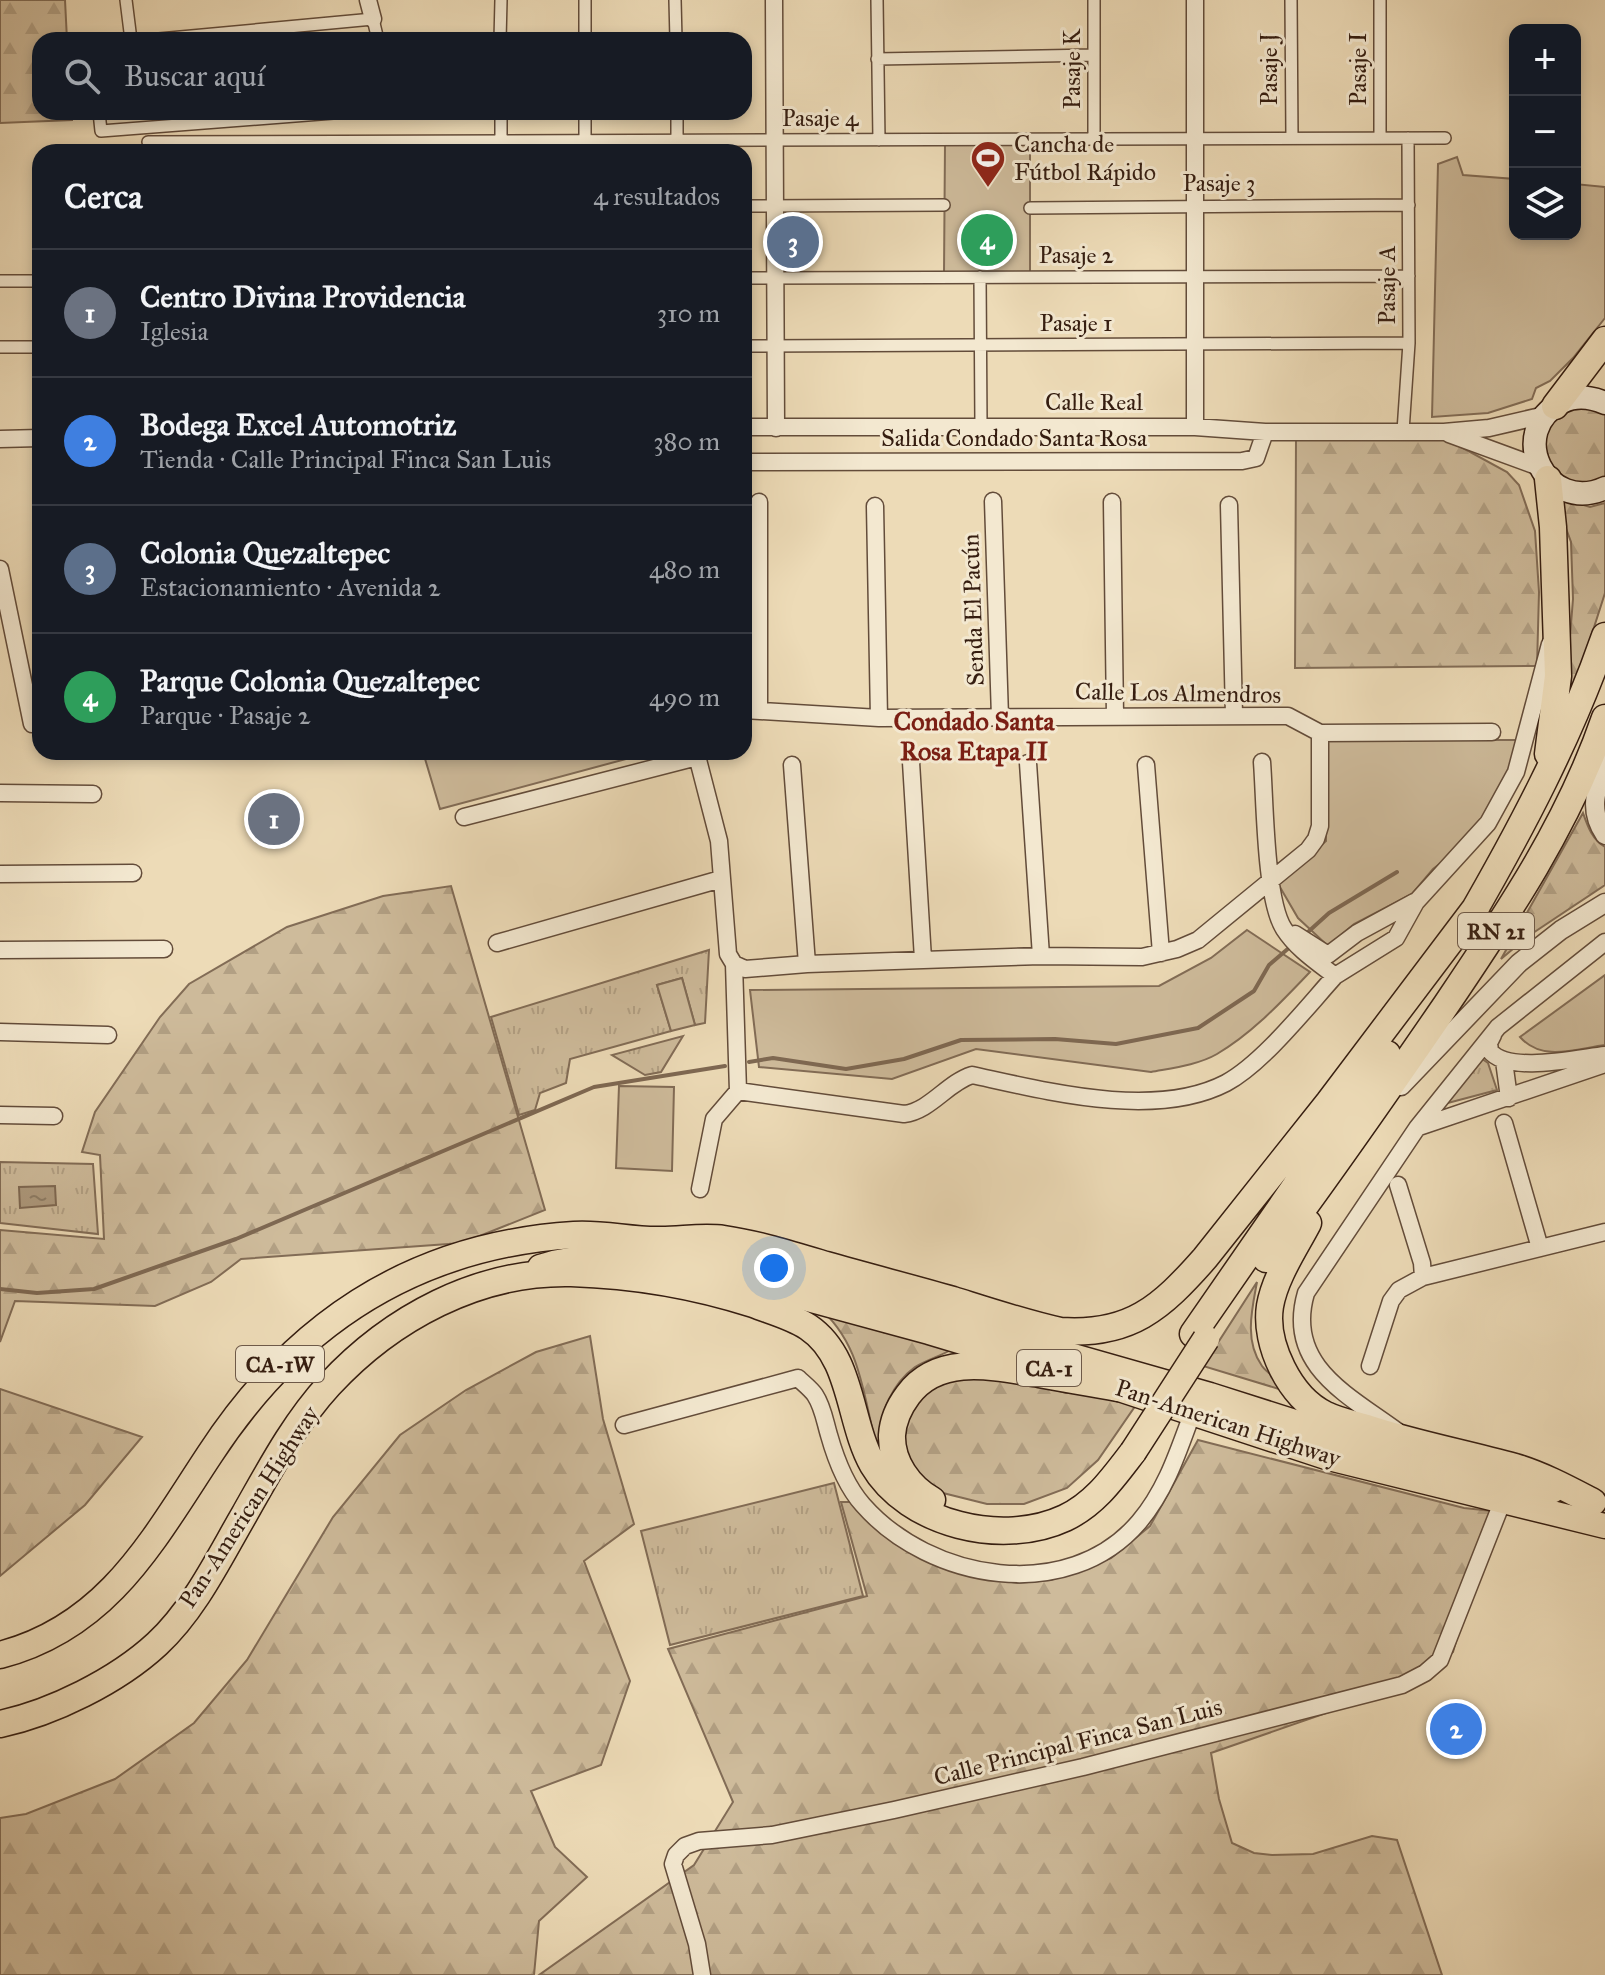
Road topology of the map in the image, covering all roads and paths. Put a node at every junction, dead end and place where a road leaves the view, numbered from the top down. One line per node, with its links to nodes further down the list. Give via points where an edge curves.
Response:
1 (126, 0): 13 (street)
2 (368, 0): 12 (street)
3 (501, 0): 16 (street)
4 (585, 0): 17 (street)
5 (675, 0): 18 (street)
6 (774, 0): 34 (street)
7 (877, 0): 20 (street)
8 (1094, 0): 19 (street, Pasaje K)
9 (1195, 0): 32 (street)
10 (1291, 0): 27 (street, Pasaje J)
11 (1380, 0): 28 (street, Pasaje I)
12 (373, 19): 14 (street); 15 (street)
13 (130, 32)
14 (234, 32)
15 (376, 32)
16 (500, 32)
17 (585, 32)
18 (676, 32)
19 (1094, 55): 20 (street); 31 (street, Pasaje K)
20 (877, 59): 35 (street)
21 (100, 120): 26 (street, via 101,131)
22 (246, 120): 26 (street)
23 (501, 120): 36 (street)
24 (585, 120): 37 (street)
25 (677, 120): 33 (street)
26 (147, 128): 38 (street)
27 (1292, 138): 28 (street, Pasaje 4); 32 (street, Pasaje 4)
28 (1380, 138): 29 (street, Pasaje 4)
29 (1408, 138): 30 (street, Pasaje 4); 44 (street, Pasaje A)
30 (1445, 138)
31 (1094, 139): 32 (street, Pasaje 4); 35 (street, Pasaje 4)
32 (1194, 139): 43 (street)
33 (677, 140): 34 (street, Pasaje 4); 37 (street, Pasaje 4)
34 (775, 140): 35 (street, Pasaje 4); 46 (street)
35 (879, 140)
36 (501, 141): 39 (street, Pasaje 4); 40 (street, Pasaje 4)
37 (585, 141): 41 (street, Pasaje 4)
38 (148, 144)
39 (424, 144)
40 (528, 144)
41 (562, 144)
42 (944, 205): 46 (street)
43 (1195, 205): 44 (street, Pasaje 3); 47 (street, Pasaje 3); 50 (street)
44 (1409, 205): 48 (street, Pasaje A)
45 (752, 206): 46 (street)
46 (775, 206): 52 (street)
47 (1030, 208)
48 (1409, 276): 50 (street, Pasaje 2); 56 (street, Pasaje A)
49 (980, 277): 50 (street, Pasaje 2); 52 (street, Pasaje 2); 58 (street)
50 (1194, 277): 57 (street)
51 (752, 278): 52 (street, Pasaje 2)
52 (775, 278): 60 (street)
53 (0, 281): 54 (street)
54 (32, 281)
55 (1605, 340): 64 (highway)
56 (1409, 343): 57 (street, Pasaje 1); 69 (street, Pasaje A)
57 (1195, 344): 58 (street, Pasaje 1); 67 (street)
58 (980, 345): 60 (street, Pasaje 1); 65 (street)
59 (752, 346): 60 (street, Pasaje 1)
60 (776, 346): 68 (street)
61 (0, 347): 62 (street)
62 (32, 347)
63 (1605, 403): 64 (main road, via 1581,397)
64 (1550, 411): 71 (street, Calle Real, via 1489,428); 75 (main road, via 1535,440)
65 (981, 426): 67 (street, Calle Real); 68 (street, Calle Real)
66 (752, 427): 68 (street, Calle Real)
67 (1195, 427): 70 (street, Calle Real)
68 (776, 428)
69 (1403, 431): 70 (street, Calle Real); 71 (street, Calle Real)
70 (1265, 432): 74 (street, Salida Condado Santa Rosa, via 1256,458 1233,462)
71 (1444, 432): 75 (street, Calle Real)
72 (32, 438): 73 (street)
73 (0, 439)
74 (752, 462)
75 (1543, 473): 76 (main road, via 1573,493); 83 (highway, via 1552,515)
76 (1605, 488)
77 (993, 501): 88 (street, Senda El Pacún)
78 (759, 502): 85 (street)
79 (1112, 502): 86 (street)
80 (1229, 505): 87 (street)
81 (875, 506): 89 (street)
82 (0, 569): 91 (street)
83 (1556, 619): 104 (highway, via 1553,725); 111 (street, via 1516,772 1478,837)
84 (1605, 636): 104 (highway, RN 21, via 1577,714)
85 (752, 710): 89 (street, Calle Los Almendros)
86 (1115, 715): 87 (street, Calle Los Almendros); 88 (street, Calle Los Almendros)
87 (1234, 715): 93 (street, Calle Los Almendros, via 1288,716)
88 (1000, 717): 89 (street, Calle Los Almendros)
89 (879, 718)
90 (1605, 718): 137 (highway, RN 21, via 1554,835 1516,902)
91 (32, 724)
92 (1492, 732): 93 (street)
93 (1320, 733): 110 (street, via 1316,839)
94 (675, 760): 105 (street)
95 (699, 760): 109 (street, via 719,841)
96 (911, 762): 121 (street)
97 (1262, 762): 110 (street)
98 (1028, 763): 120 (street)
99 (1605, 763): 106 (street, via 1593,803)
100 (792, 765): 123 (street)
101 (1146, 765): 119 (street)
102 (0, 793): 103 (street)
103 (93, 794)
104 (1529, 813): 113 (highway, RN 21)
105 (464, 817)
106 (1605, 835)
107 (133, 873): 108 (street)
108 (0, 874)
109 (721, 879): 116 (street); 122 (street, via 728,954)
110 (1270, 880): 114 (street); 119 (street, via 1198,940)
111 (1416, 902): 114 (street, via 1328,955); 124 (street, via 1396,938)
112 (1605, 903): 137 (street, via 1519,963)
113 (1477, 906): 142 (highway, via 1205,1258 1157,1307 1132,1323 1096,1332 1060,1331 723,1238); 146 (highway, via 1420,1004)
114 (1283, 928): 124 (street)
115 (1605, 942): 125 (street)
116 (497, 943)
117 (164, 949): 118 (street)
118 (0, 950)
119 (1161, 953): 120 (street)
120 (1041, 956): 121 (street)
121 (923, 959): 123 (street)
122 (734, 964): 123 (street, via 745,969); 131 (street)
123 (807, 964)
124 (1335, 976): 131 (street, via 1266,1051 1227,1083 1181,1100 1072,1097 972,1075 904,1114)
125 (1498, 1027): 129 (street, via 1489,1047); 136 (street)
126 (0, 1032): 127 (street)
127 (108, 1035)
128 (1605, 1055): 129 (street)
129 (1504, 1061): 132 (street)
130 (1605, 1064): 132 (street)
131 (738, 1091): 140 (street, via 714,1119)
132 (1509, 1098): 136 (street)
133 (0, 1115): 134 (street)
134 (54, 1116)
135 (1504, 1123): 143 (street)
136 (1417, 1128): 151 (street, via 1310,1283 1301,1323 1317,1368)
137 (1361, 1129): 138 (highway, RN 21)
138 (1338, 1162): 146 (highway); 151 (highway, via 1272,1298 1270,1331 1297,1389 1324,1414)
139 (1398, 1185): 144 (street)
140 (700, 1189)
141 (1605, 1232): 143 (street)
142 (659, 1240): 154 (main road, Pan-American Highway / CA-1, via 698,1247 1348,1439); 156 (highway, Pan-American Highway / CA-1W, via 595,1234 515,1242 441,1262 376,1291 293,1352 253,1393 145,1552 105,1598 74,1622)
143 (1540, 1248): 144 (street)
144 (1423, 1277): 147 (street, via 1391,1301)
145 (488, 1284): 148 (main road, Pan-American Highway / CA-1, via 576,1259 648,1259 769,1287); 152 (highway, via 566,1273 628,1276 717,1292 781,1314 829,1346 843,1373 855,1423 884,1481 907,1503 952,1522 1000,1529 1040,1527 1068,1517 1102,1491); 157 (highway, Pan-American Highway / CA-1W, via 408,1319 329,1385 292,1434 200,1591 157,1644 60,1705)
146 (1200, 1336): 152 (highway)
147 (1370, 1366)
148 (1118, 1388): 149 (main road, Pan-American Highway / CA-1); 152 (highway, via 994,1367 956,1367 912,1390 894,1421 892,1437 895,1456 913,1486 958,1508 993,1515 1029,1514 1063,1503)
149 (1192, 1414): 150 (street, via 1166,1483 1116,1544 1070,1567 1016,1576 945,1560 883,1524 848,1483 815,1394 798,1378); 153 (main road, Pan-American Highway / CA-1, via 1329,1458)
150 (624, 1425)
151 (1412, 1441): 154 (highway, via 1518,1468)
152 (1126, 1447)
153 (1503, 1500): 155 (main road, Pan-American Highway / CA-1); 158 (street, Calle Principal Finca San Luis, via 1440,1660 1402,1685 909,1807 772,1835 685,1846 673,1864)
154 (1599, 1503)
155 (1605, 1526)
156 (0, 1655)
157 (0, 1724)
158 (702, 1975)

